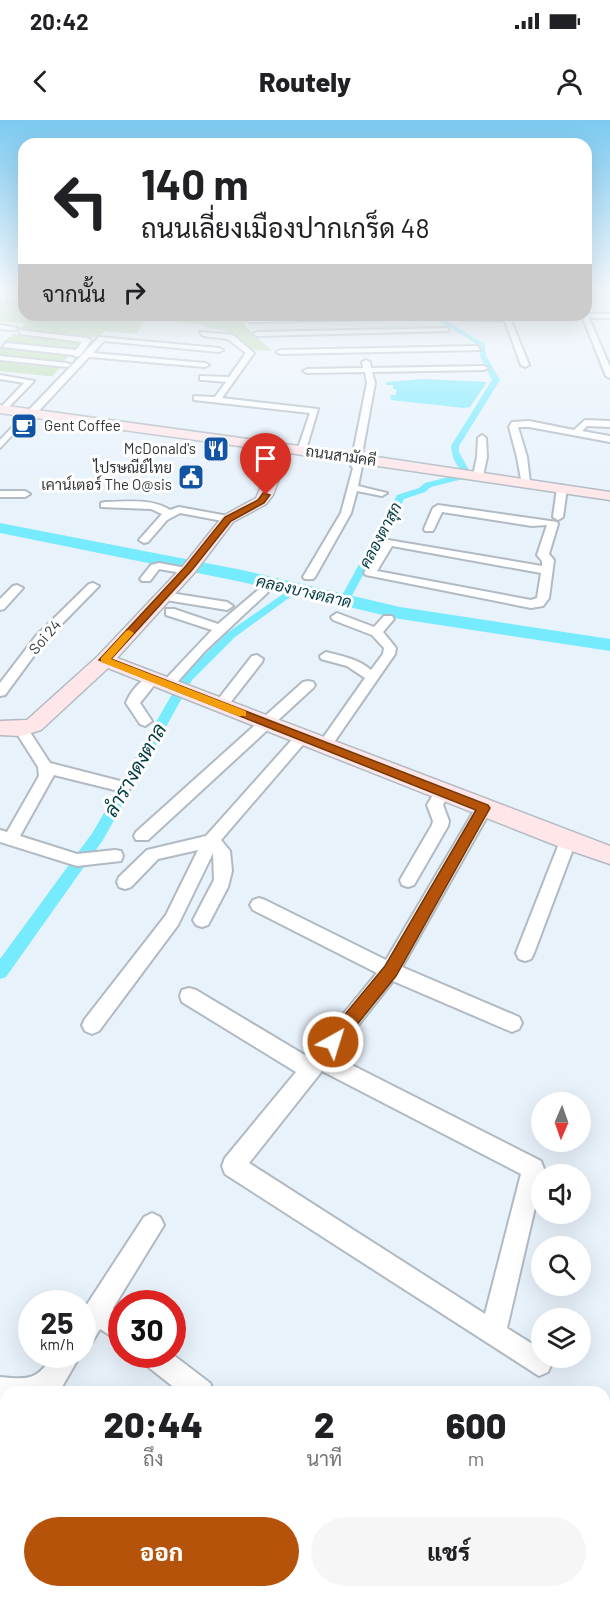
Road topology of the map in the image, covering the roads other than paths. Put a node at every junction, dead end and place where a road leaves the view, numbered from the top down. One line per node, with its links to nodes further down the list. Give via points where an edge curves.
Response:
1 (9, 359): 9 (street)
2 (76, 359): 9 (street)
3 (78, 359): 22 (street)
4 (139, 359): 10 (street)
5 (246, 359): 18 (street)
6 (366, 359): 14 (street)
7 (523, 359): 11 (street)
8 (607, 362): 15 (street)
9 (67, 365): 22 (street)
10 (205, 365)
11 (525, 365)
12 (484, 368): 14 (street)
13 (307, 371): 14 (street)
14 (369, 371): 30 (street, via 371,383)
15 (610, 376)
16 (0, 377): 21 (street, via 30,381)
17 (203, 378): 18 (street)
18 (231, 380): 20 (street)
19 (197, 398): 20 (street)
20 (217, 400): 29 (street, via 315,411)
21 (2, 409): 22 (street, ถนนสามัคคี)
22 (28, 413): 27 (street); 28 (street, ถนนสามัคคี)
23 (610, 424): 24 (street, via 585,423)
24 (576, 433): 26 (street); 32 (street, via 515,424)
25 (482, 438): 31 (street)
26 (610, 439)
27 (0, 445)
28 (284, 448): 29 (street, ถนนสามัคคี); 41 (street, via 266,495)
29 (302, 451): 30 (street, ถนนสามัคคี)
30 (360, 462): 31 (street, ถนนสามัคคี); 33 (street)
31 (478, 476): 32 (street, ถนนสามัคคี)
32 (525, 483): 34 (street, ถนนสามัคคี)
33 (354, 488): 35 (street); 49 (street, via 346,513)
34 (562, 488): 38 (street, ถนนสามัคคี); 42 (street)
35 (382, 493)
36 (0, 494): 37 (street)
37 (25, 494)
38 (610, 496)
39 (105, 505): 40 (street, via 151,506)
40 (169, 514): 41 (street, via 179,510); 44 (street)
41 (228, 519): 46 (street)
42 (552, 521): 43 (street, via 532,524 438,508); 45 (street)
43 (429, 529)
44 (144, 540)
45 (543, 555): 47 (street, via 536,557); 48 (street, via 548,560)
46 (191, 566): 50 (street, via 159,566); 54 (street)
47 (532, 569): 48 (street); 48 (street, via 388,543 370,573 531,604 543,598)
48 (545, 570)
49 (309, 577)
50 (146, 579)
51 (93, 586): 67 (street, Soi 24, via 40,639)
52 (17, 588): 55 (street)
53 (262, 592): 59 (street)
54 (167, 604): 56 (street); 59 (street); 63 (street)
55 (0, 606)
56 (227, 606)
57 (337, 617): 60 (street)
58 (388, 619): 60 (street)
59 (219, 628): 66 (street, via 184,664)
60 (376, 632): 64 (street, via 390,648)
61 (326, 656): 64 (street, via 352,662 366,669)
62 (256, 659): 68 (street)
63 (105, 660): 66 (street); 72 (street, via 34,725)
64 (372, 678): 74 (street)
65 (308, 685): 70 (street)
66 (171, 686): 68 (street); 69 (street, via 135,697 133,703)
67 (0, 692)
68 (221, 705): 70 (street)
69 (145, 721)
70 (268, 724): 73 (street); 80 (street)
71 (0, 728): 72 (street)
72 (21, 729): 75 (street)
73 (302, 737): 74 (street); 81 (street)
74 (325, 745): 77 (street)
75 (45, 767): 76 (street); 79 (street, via 45,782)
76 (123, 787)
77 (442, 792): 78 (street); 85 (street, via 435,805 440,826)
78 (484, 808): 82 (street); 90 (street)
79 (5, 836): 84 (street, via 78,861)
80 (142, 836)
81 (211, 841): 86 (street, via 153,854); 88 (street, via 222,851 225,872 219,892); 93 (street, via 172,920)
82 (568, 842): 83 (street); 89 (street)
83 (610, 855)
84 (115, 856)
85 (408, 880)
86 (124, 882)
87 (259, 905): 90 (street)
88 (202, 920)
89 (525, 953)
90 (390, 971): 92 (street); 94 (street)
91 (189, 996): 94 (street)
92 (512, 1023)
93 (92, 1025)
94 (315, 1064): 99 (street, via 533,1169); 99 (street, via 233,1166)
95 (152, 1225): 96 (street)
96 (98, 1312): 97 (street); 98 (street)
97 (96, 1315)
98 (108, 1320)
99 (493, 1333): 100 (street)
100 (531, 1358)
101 (60, 1368): 103 (street, via 50,1383)
102 (170, 1368): 104 (street)
103 (41, 1386)
104 (193, 1386)

